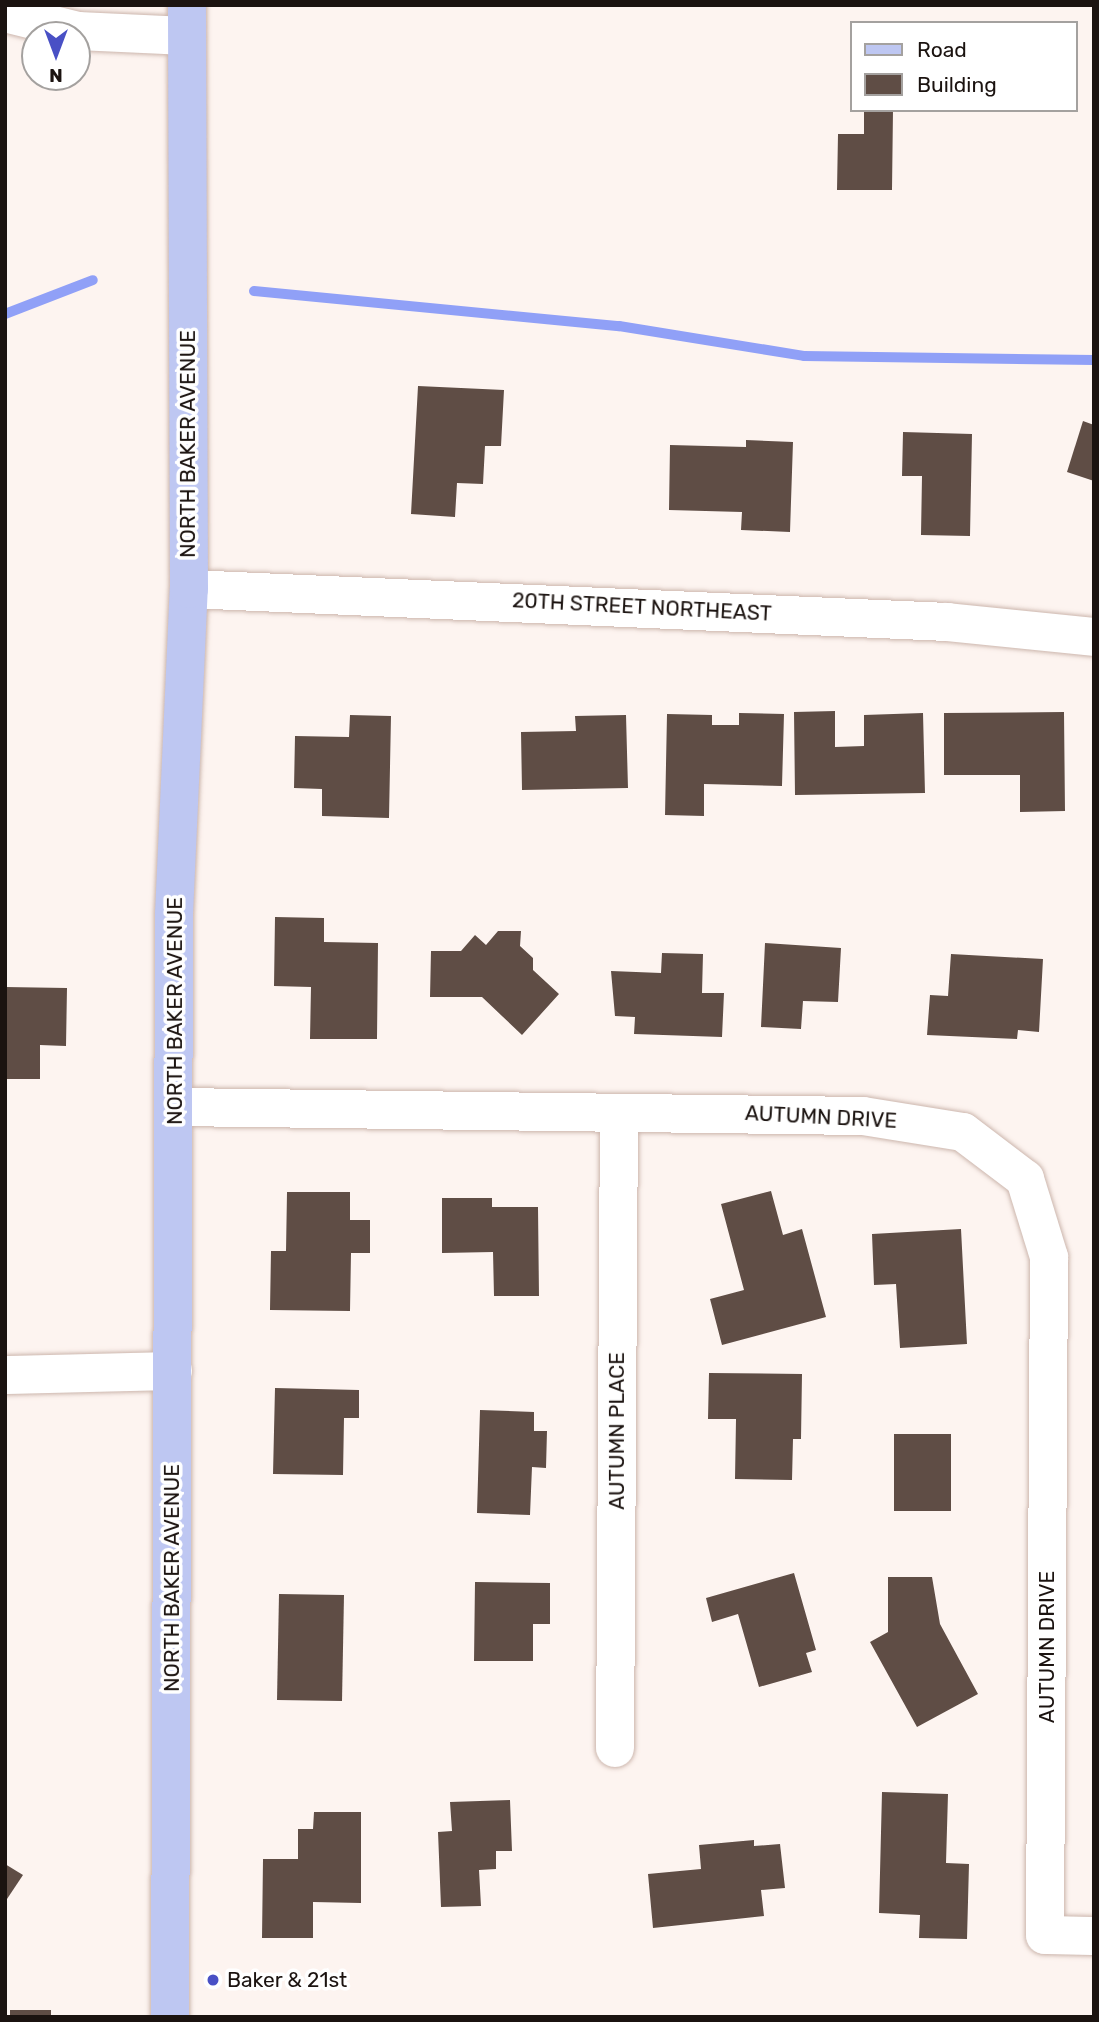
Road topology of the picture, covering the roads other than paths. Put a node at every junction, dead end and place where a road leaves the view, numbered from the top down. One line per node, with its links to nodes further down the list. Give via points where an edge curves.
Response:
1 (5, 13): 2 (street, via 78,31)
2 (187, 21): 3 (main road, NORTH BAKER AVENUE)
3 (189, 589): 4 (street, 20TH STREET NORTHEAST, via 947,622); 5 (main road, NORTH BAKER AVENUE, via 174,914)
4 (1094, 637)
5 (176, 1107): 6 (street, AUTUMN DRIVE); 7 (main road, NORTH BAKER AVENUE)
6 (619, 1114): 9 (street, AUTUMN PLACE); 10 (street, AUTUMN DRIVE, via 863,1116 951,1130 963,1132 1025,1179 1049,1257 1045,1936)
7 (173, 1371): 8 (street); 11 (main road, NORTH BAKER AVENUE)
8 (5, 1375)
9 (615, 1748)
10 (1094, 1936)
11 (170, 2017)

